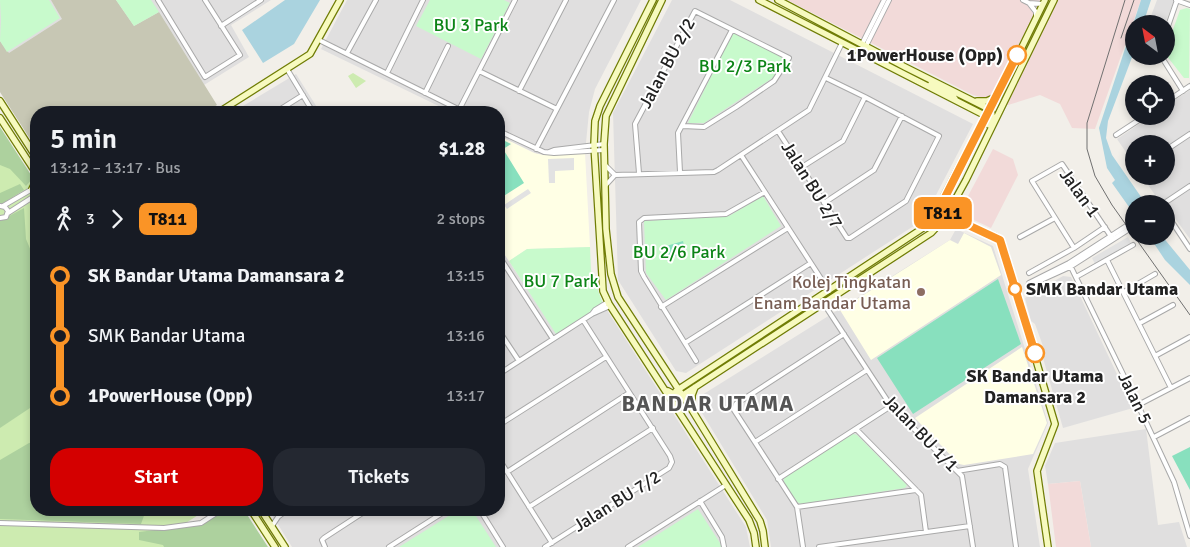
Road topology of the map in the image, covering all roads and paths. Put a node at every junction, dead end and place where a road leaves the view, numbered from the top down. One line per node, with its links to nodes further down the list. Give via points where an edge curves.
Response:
1 (158, 0): 24 (street, via 206,78 240,55)
2 (206, 0): 24 (street)
3 (261, 0): 24 (street)
4 (340, 0): 26 (main road)
5 (376, 0): 30 (street)
6 (423, 0): 34 (street)
7 (515, 0): 33 (street)
8 (566, 0): 38 (street)
9 (614, 0): 53 (street)
10 (653, 0): 68 (main road, via 600,106 595,121)
11 (662, 0): 66 (main road, via 607,112)
12 (758, 0): 27 (main road)
13 (778, 0): 28 (main road)
14 (884, 0): 28 (street)
15 (889, 0): 28 (street)
16 (1023, 0): 20 (street)
17 (1054, 0): 36 (main road)
18 (1176, 0): 21 (street); 22 (street)
19 (1044, 2): 20 (street); 23 (main road)
20 (1029, 3): 23 (street)
21 (1190, 5)
22 (1171, 15)
23 (1036, 16): 43 (main road)
24 (221, 26)
25 (732, 30): 59 (street); 59 (street, Jalan BU 2/2, via 789,58 774,81 736,107 704,127); 76 (street, Jalan BU 2/2, via 695,11 635,124)
26 (319, 40): 30 (street); 32 (main road, via 310,54)
27 (842, 43): 35 (street); 47 (main road)
28 (864, 45): 46 (main road); 47 (main road, via 862,48 951,94)
29 (448, 46): 40 (street)
30 (347, 53): 34 (street)
31 (1167, 65): 39 (street)
32 (287, 70): 41 (street); 48 (main road)
33 (479, 71): 38 (street); 52 (street)
34 (387, 73): 40 (street)
35 (826, 78): 42 (street, Jalan BU 2/7); 61 (street, via 809,110)
36 (1015, 82): 55 (main road, via 998,109); 71 (main road)
37 (1190, 86): 39 (street)
38 (519, 91): 53 (street)
39 (1183, 91): 44 (street)
40 (425, 93): 51 (street)
41 (303, 95): 49 (street); 50 (street)
42 (865, 96): 56 (street, Jalan BU 2/7); 74 (street, via 843,141)
43 (998, 96): 46 (main road, via 987,101); 55 (main road)
44 (1175, 96)
45 (0, 101): 67 (main road)
46 (975, 101): 55 (main road)
47 (957, 102): 54 (main road)
48 (228, 106)
49 (286, 106)
50 (310, 106)
51 (451, 106)
52 (461, 106)
53 (556, 109): 69 (street)
54 (976, 111): 55 (main road); 60 (main road)
55 (989, 113): 60 (main road); 71 (main road, via 992,120)
56 (902, 116): 84 (street, via 874,170); 84 (street, Jalan BU 2/7, via 939,136 906,201 850,238 844,237)
57 (0, 118): 73 (main road)
58 (1131, 125): 64 (street)
59 (683, 126): 75 (street, via 677,137)
60 (981, 127): 87 (main road)
61 (778, 131): 70 (street); 74 (street, Jalan BU 2/7)
62 (505, 133): 69 (street)
63 (1190, 134): 65 (street)
64 (1116, 135)
65 (1175, 144)
66 (604, 147): 68 (street); 72 (main road)
67 (30, 148)
68 (594, 148): 69 (street, via 549,152); 115 (main road, via 602,283)
69 (536, 149)
70 (741, 155): 75 (street, via 714,172); 81 (street)
71 (976, 158): 85 (main road)
72 (604, 164): 77 (street); 78 (main road)
73 (30, 165)
74 (802, 167): 84 (street, Jalan BU 2/7)
75 (680, 172): 76 (street)
76 (639, 174): 77 (street)
77 (615, 175): 78 (street)
78 (605, 186): 110 (main road)
79 (1190, 186): 82 (street)
80 (30, 190): 86 (street)
81 (765, 192): 94 (street); 118 (street, via 726,214 640,219 641,271)
82 (1175, 196)
83 (30, 200): 88 (street)
84 (824, 203)
85 (953, 203): 89 (main road); 92 (main road)
86 (2, 206): 88 (street)
87 (937, 212): 89 (main road); 111 (main road, via 926,226)
88 (8, 213): 90 (street)
89 (946, 216): 92 (main road); 95 (main road)
90 (0, 218)
91 (1055, 218): 96 (street, Jalan 1, via 1032,181 1062,164); 98 (street); 101 (street, Jalan 1)
92 (955, 220): 95 (main road); 188 (main road, via 1002,246 1055,424 1037,471)
93 (1175, 226): 102 (street)
94 (788, 228): 104 (street); 118 (street)
95 (937, 228): 112 (main road)
96 (1105, 228): 99 (street, Jalan 1); 101 (street)
97 (1125, 230): 99 (street)
98 (1020, 237)
99 (1112, 238): 106 (street)
100 (1133, 245): 103 (street)
101 (1074, 248): 107 (street)
102 (1190, 248)
103 (1107, 260): 109 (street); 113 (street)
104 (811, 263): 111 (street); 125 (street)
105 (505, 265): 123 (street)
106 (1070, 265): 106 (street, via 1031,286 1028,285); 109 (street, Jalan 5)
107 (1029, 273)
108 (1155, 274): 113 (street)
109 (1076, 277): 142 (street, Jalan 5)
110 (612, 282): 115 (main road, via 615,300); 132 (main road, via 618,297)
111 (829, 290): 112 (street); 114 (main road); 116 (street)
112 (842, 292): 116 (main road)
113 (1124, 292): 120 (street)
114 (813, 301): 116 (street); 134 (main road)
115 (609, 304): 119 (street); 135 (main road)
116 (824, 304): 121 (street, Jalan BU 1/1); 136 (main road)
117 (1173, 305): 120 (street)
118 (661, 306): 125 (street)
119 (583, 320): 123 (street); 127 (street, Jalan BU 7/2)
120 (1140, 324): 126 (street)
121 (844, 334): 131 (street, Jalan BU 1/1); 151 (street, via 736,404 734,410)
122 (1190, 337): 126 (street)
123 (553, 339): 128 (street)
124 (505, 340): 128 (street)
125 (685, 343): 129 (street)
126 (1155, 356): 137 (street)
127 (606, 357): 139 (street, Jalan BU 7/2); 147 (street)
128 (519, 361): 130 (street)
129 (696, 361)
130 (505, 370)
131 (867, 370): 143 (street, Jalan BU 1/1); 151 (street)
132 (670, 377): 134 (main road, via 681,382); 138 (main road)
133 (1190, 378): 137 (street)
134 (691, 381): 138 (main road)
135 (664, 388): 141 (main road); 145 (main road)
136 (695, 388): 140 (main road); 144 (main road, via 691,397)
137 (1172, 388): 142 (street)
138 (679, 389): 140 (main road); 141 (main road)
139 (629, 392): 148 (street, Jalan BU 7/2); 154 (street)
140 (682, 395): 141 (main road); 144 (main road)
141 (675, 396): 145 (main road)
142 (1138, 405): 150 (street, Jalan 5)
143 (891, 406): 149 (street); 153 (street, Jalan BU 1/1)
144 (692, 410): 183 (main road, via 760,521)
145 (680, 413): 156 (main road)
146 (1190, 418): 150 (street)
147 (505, 421)
148 (653, 428): 159 (street); 173 (street, Jalan BU 7/2, via 670,456 669,468)
149 (856, 429): 155 (street); 157 (street)
150 (1154, 437): 172 (street, Jalan 5, via 1174,482)
151 (754, 442): 155 (street)
152 (505, 469): 154 (street)
153 (957, 471): 170 (street, Jalan BU 1/1, via 962,476); 187 (street, via 1000,464 1005,467)
154 (507, 472): 159 (street)
155 (778, 479): 160 (street)
156 (726, 485): 158 (street); 182 (main road, via 752,527)
157 (916, 490): 160 (street); 171 (street, via 921,495)
158 (700, 501): 180 (street); 181 (street, via 722,537)
159 (529, 507): 173 (street)
160 (797, 508): 184 (street)
161 (212, 516): 168 (street, via 201,523 164,528)
162 (255, 516): 174 (main road)
163 (265, 516): 169 (main road)
164 (279, 516): 169 (street)
165 (358, 516): 176 (street, via 324,538)
166 (438, 516): 177 (street)
167 (484, 516): 178 (street)
168 (0, 523)
169 (272, 526): 175 (main road)
170 (970, 526): 171 (street); 186 (street, Jalan BU 1/1)
171 (926, 532): 185 (street)
172 (1190, 536)
173 (552, 543): 179 (street, Jalan BU 7/2)
174 (275, 547)
175 (285, 547)
176 (325, 547)
177 (389, 547)
178 (503, 547)
179 (545, 547)
180 (628, 547)
181 (724, 547)
182 (756, 547)
183 (765, 547)
184 (803, 547)
185 (819, 547)
186 (973, 547)
187 (1016, 547)
188 (1048, 547)

